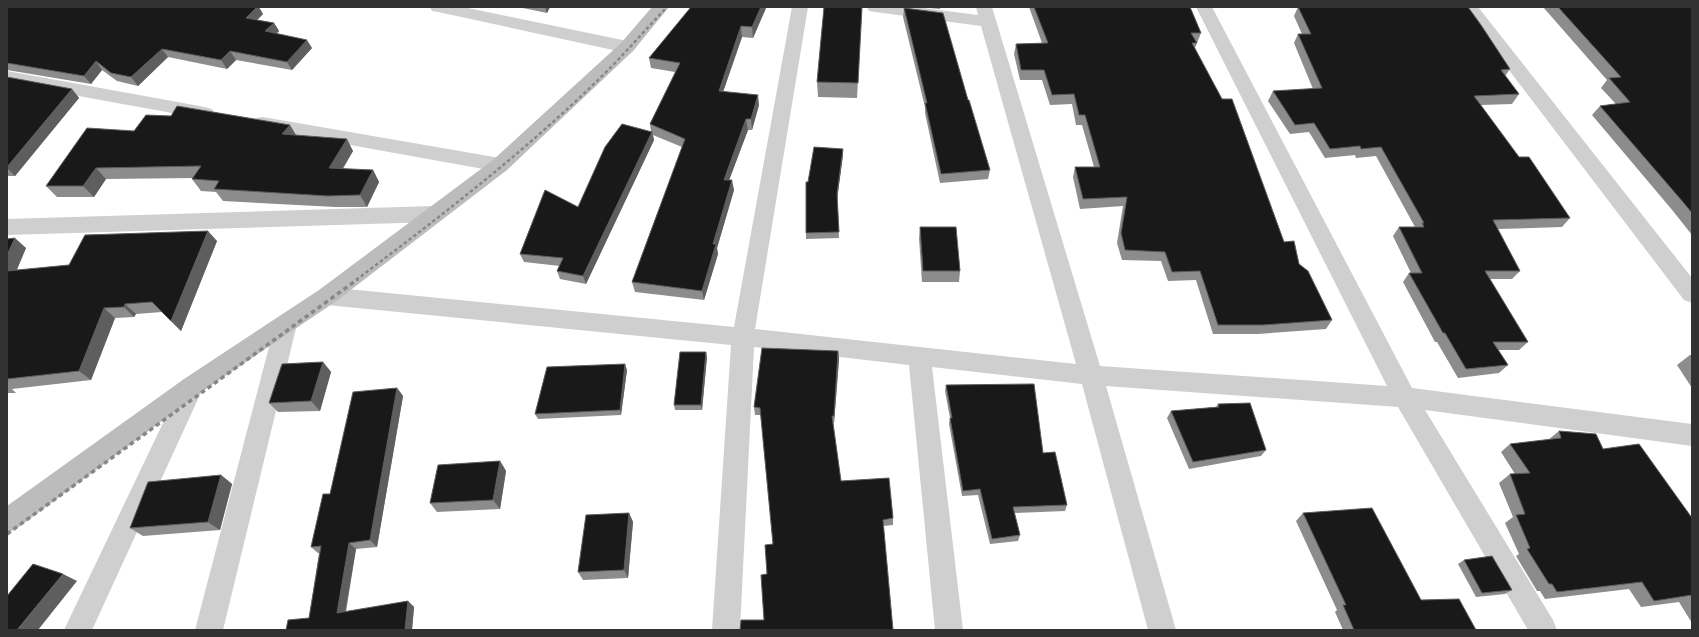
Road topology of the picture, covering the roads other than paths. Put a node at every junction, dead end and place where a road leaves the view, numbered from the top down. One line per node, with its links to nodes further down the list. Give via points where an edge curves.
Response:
1 (438, 7): 8 (street)
2 (661, 7): 8 (street)
3 (800, 7): 18 (street)
4 (875, 7): 7 (street)
5 (1204, 7): 22 (street)
6 (1469, 7): 15 (street)
7 (986, 15): 20 (street)
8 (627, 47): 12 (street)
9 (7, 77): 10 (street)
10 (218, 115)
11 (250, 120): 12 (street)
12 (500, 165): 13 (street)
13 (434, 214): 14 (street); 16 (street)
14 (7, 227)
15 (1692, 294)
16 (327, 296): 17 (street); 18 (street)
17 (286, 324): 21 (street); 26 (street)
18 (743, 338): 19 (street); 27 (street)
19 (920, 356): 20 (street); 28 (street)
20 (1091, 376): 22 (street); 29 (street)
21 (192, 386): 24 (street); 25 (street)
22 (1405, 397): 23 (street); 30 (street)
23 (1692, 435)
24 (7, 521)
25 (78, 630)
26 (209, 630)
27 (726, 630)
28 (949, 630)
29 (1162, 630)
30 (1543, 630)

